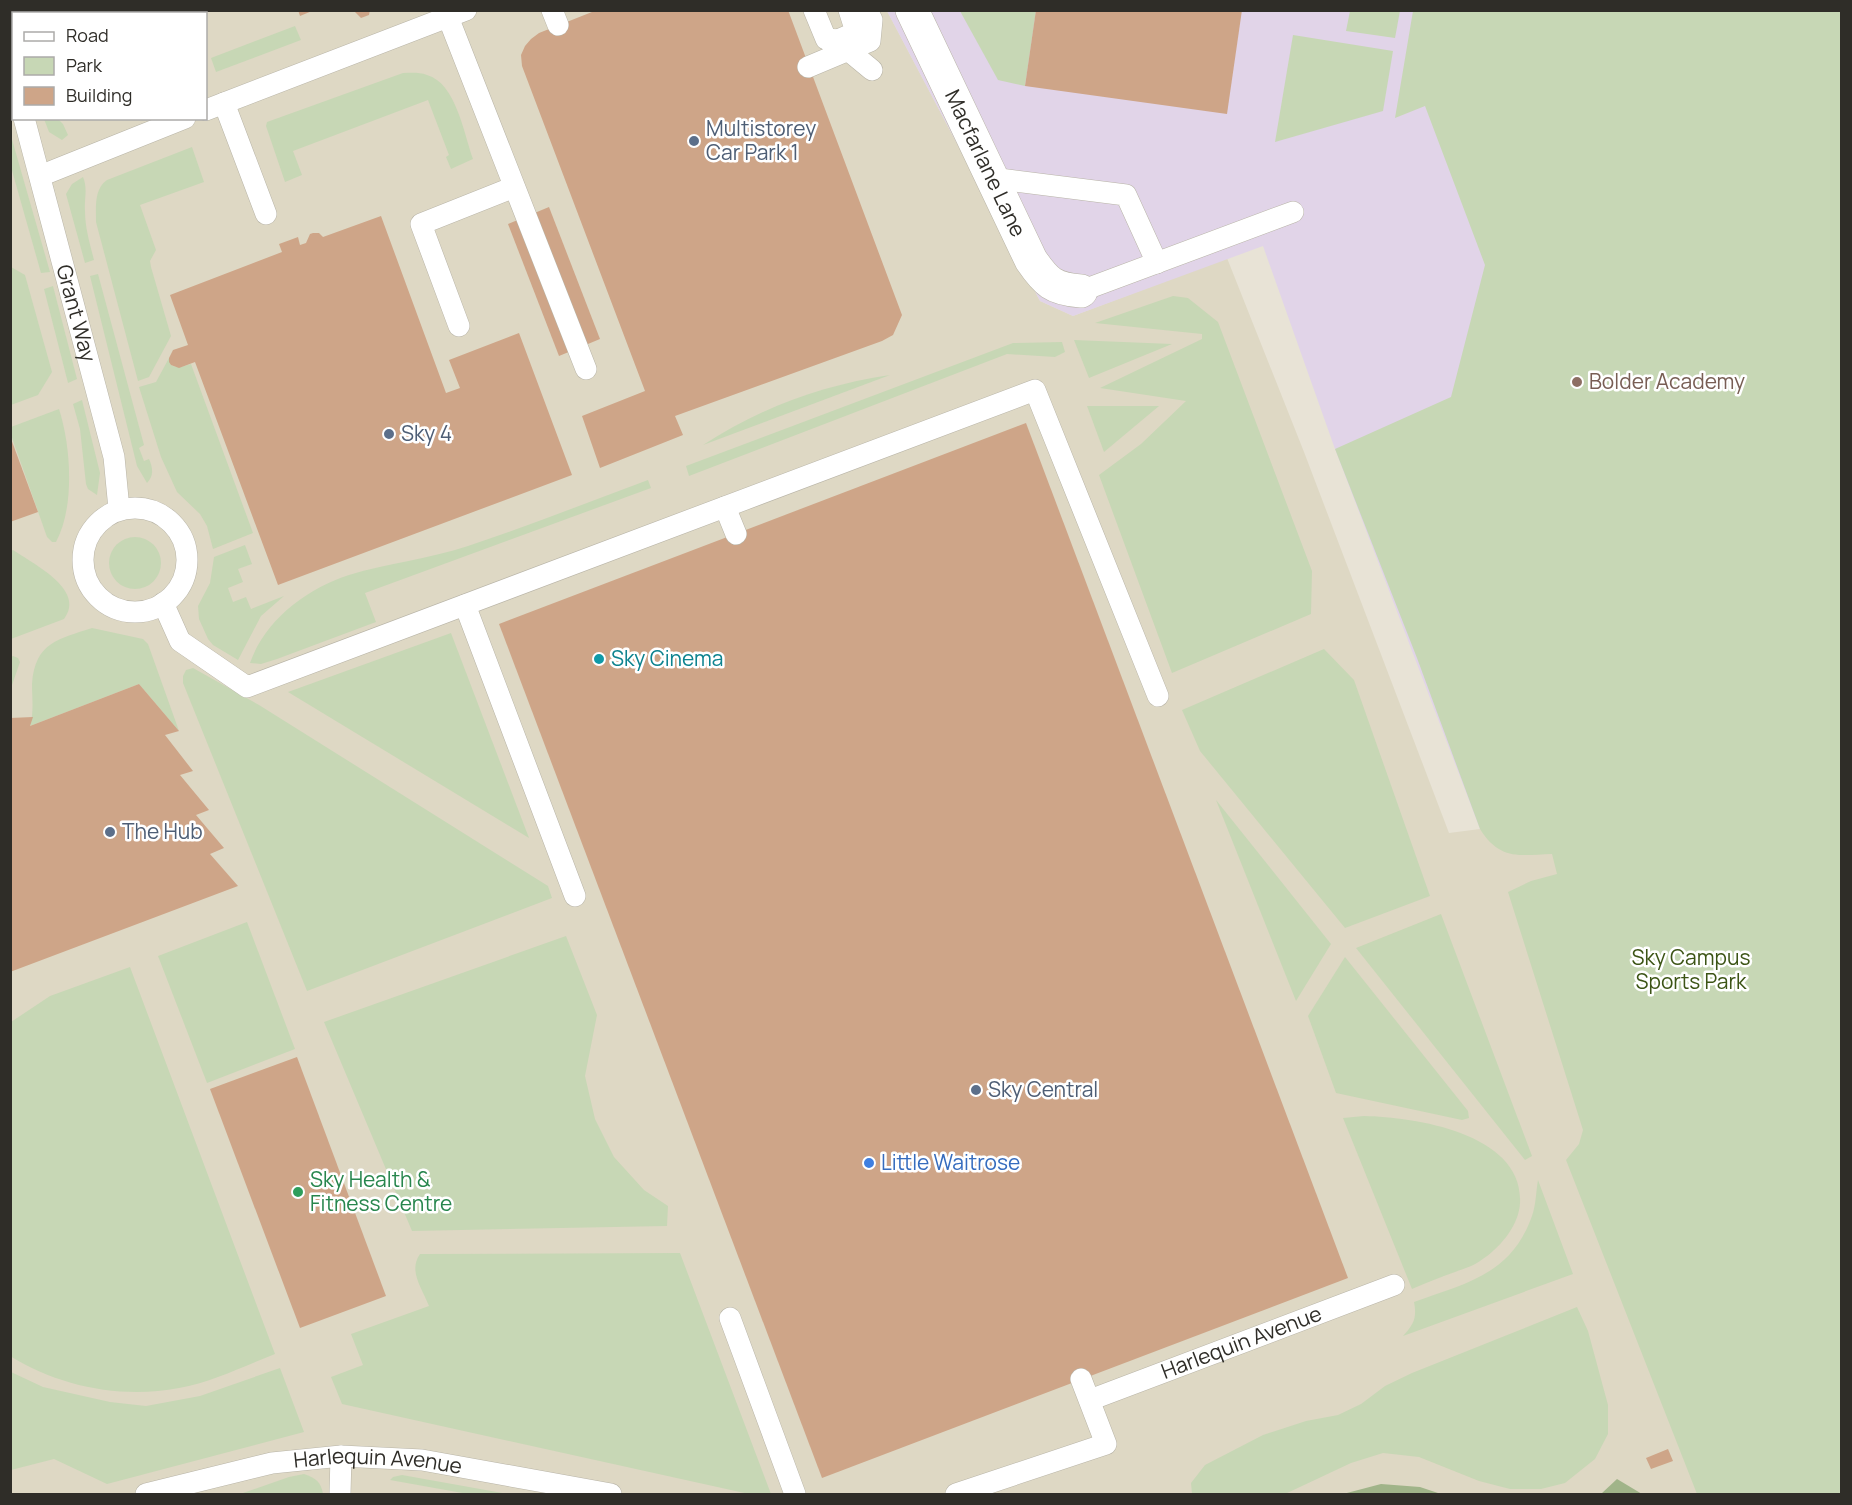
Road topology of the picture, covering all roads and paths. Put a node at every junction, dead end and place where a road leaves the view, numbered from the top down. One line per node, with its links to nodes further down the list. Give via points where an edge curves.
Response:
1 (814, 10): 6 (lane)
2 (849, 10): 6 (lane, via 856,32)
3 (867, 10): 6 (lane, via 872,20 870,41)
4 (912, 10): 13 (street, Macfarlane Lane)
5 (457, 14): 9 (lane); 14 (lane)
6 (838, 43): 7 (lane); 8 (lane)
7 (806, 60)
8 (872, 70)
9 (215, 107): 16 (lane)
10 (25, 120): 12 (lane, Grant Way)
11 (180, 120): 12 (lane)
12 (40, 176): 22 (lane, Grant Way, via 114,457)
13 (992, 178): 17 (lane, via 1126,195); 18 (street, Macfarlane Lane, via 1044,279 1062,290)
14 (514, 187): 19 (lane, via 421,224); 20 (lane)
15 (1293, 212): 17 (lane)
16 (266, 214)
17 (1157, 263): 18 (lane)
18 (1081, 291)
19 (459, 326)
20 (586, 369)
21 (725, 507): 23 (lane); 25 (lane); 26 (lane, via 1035,390)
22 (119, 509): 24 (lane, via 155,511 182,536 186,571 179,588); 24 (lane, via 93,528 85,543 84,575 103,602 118,609 150,610)
23 (736, 534)
24 (163, 603): 25 (lane, via 180,641 248,687)
25 (465, 605): 27 (lane)
26 (1158, 696)
27 (575, 896)
28 (1394, 1284): 31 (lane, Harlequin Avenue)
29 (730, 1318): 36 (lane)
30 (1081, 1379): 31 (lane)
31 (1090, 1400): 37 (lane, via 1106,1444)
32 (341, 1456): 33 (lane, Harlequin Avenue, via 272,1463); 34 (lane); 35 (lane, Harlequin Avenue, via 422,1461)
33 (146, 1494)
34 (340, 1494)
35 (611, 1494)
36 (795, 1494)
37 (956, 1494)

